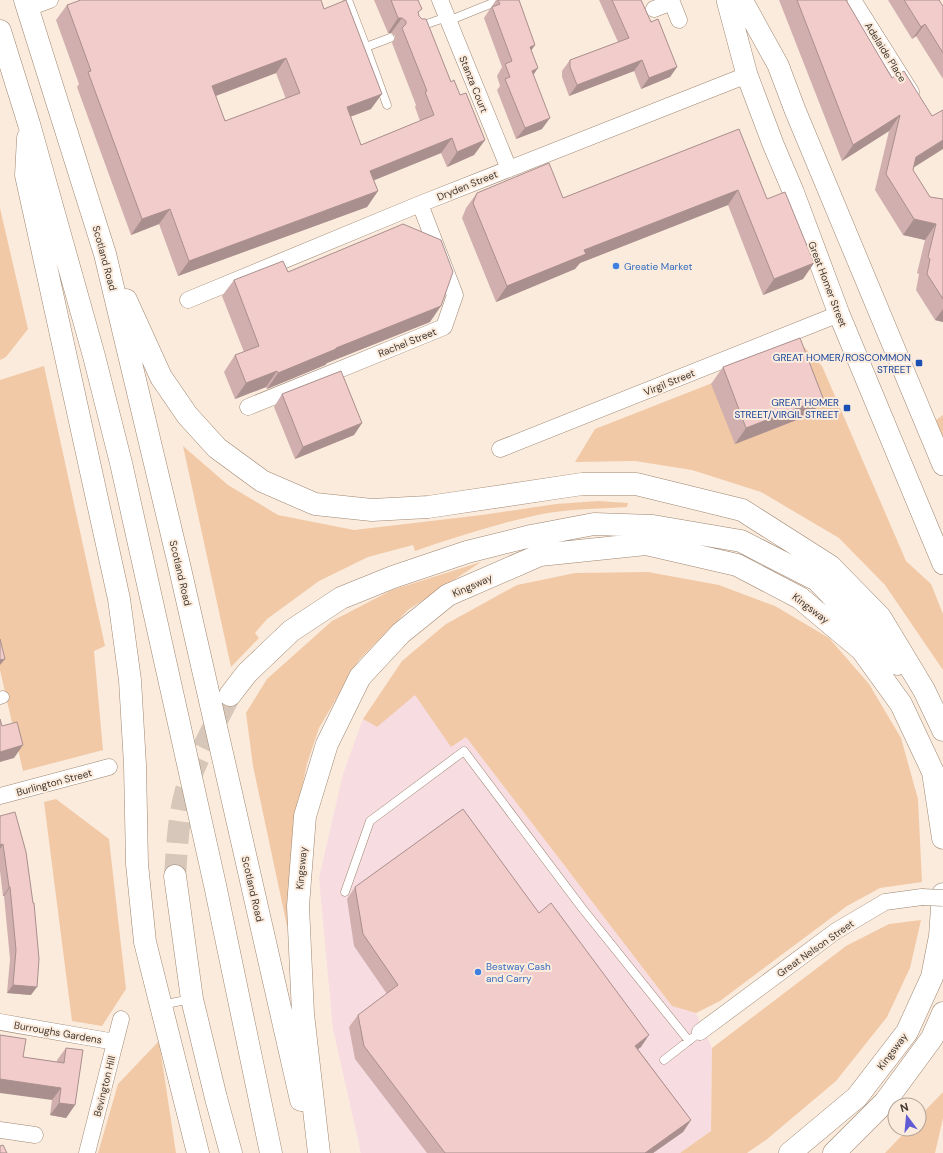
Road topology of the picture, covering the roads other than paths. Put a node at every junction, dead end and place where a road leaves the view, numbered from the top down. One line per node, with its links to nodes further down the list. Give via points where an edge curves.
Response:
1 (50, 0): 9 (street)
2 (348, 0): 16 (lane)
3 (440, 0): 11 (street, Stanza Court)
4 (500, 0): 11 (lane)
5 (727, 0): 17 (street, Great Homer Street)
6 (742, 0): 28 (street, via 778,65)
7 (853, 0): 18 (street, Adelaide Place)
8 (671, 1): 10 (street); 12 (street)
9 (26, 4): 23 (highway, Scotland Road)
10 (654, 9)
11 (447, 19): 13 (lane); 21 (street, Stanza Court)
12 (679, 20)
13 (413, 29)
14 (0, 31): 20 (highway)
15 (390, 38): 16 (lane)
16 (366, 47): 19 (lane)
17 (747, 75): 21 (street, Dryden Street); 25 (street, Great Homer Street)
18 (918, 104)
19 (387, 106)
20 (29, 124): 41 (highway, via 26,175 121,614 130,680 137,864 145,942); 53 (highway, via 121,463)
21 (508, 169): 22 (street, Dryden Street)
22 (420, 204): 24 (street, Dryden Street); 26 (street, Rachel Street, via 455,295 444,327)
23 (105, 254): 30 (highway, via 161,376 187,415 217,448 262,482 315,504 372,510 428,506 582,484 636,484 742,510 830,566 880,617); 54 (highway, Scotland Road, via 178,560)
24 (188, 300)
25 (839, 314): 27 (street, Virgil Street); 29 (street, Great Homer Street)
26 (248, 407)
27 (500, 448)
28 (943, 465)
29 (943, 564)
30 (924, 690): 31 (highway, via 817,580 741,541 653,526 594,524 467,552 341,598 291,631 247,673); 32 (highway)
31 (230, 696)
32 (943, 730)
33 (109, 767): 34 (street, Burlington Street)
34 (0, 796)
35 (943, 838): 55 (highway, Kingsway, via 933,772 901,704 862,650 800,598 737,565 646,544 540,555 448,595 401,634 360,677 327,744 305,816 298,906 303,1014)
36 (175, 876): 40 (highway)
37 (345, 892): 45 (lane, via 370,821 464,751 582,908)
38 (943, 894): 56 (highway, Kingsway, via 940,936 932,977 907,1032 857,1097)
39 (943, 898): 45 (street, Great Nelson Street, bridge, via 922,897 885,902 836,931)
40 (192, 999): 41 (lane); 52 (highway)
41 (160, 1006): 51 (highway)
42 (943, 1013): 57 (highway, via 932,1038 885,1102)
43 (122, 1019): 46 (street, Bevington Hill)
44 (0, 1022): 46 (street, Burroughs Gardens)
45 (694, 1036): 47 (lane)
46 (115, 1042): 50 (street, Bevington Hill)
47 (664, 1060)
48 (0, 1130): 49 (street)
49 (35, 1136)
50 (88, 1153)
51 (198, 1153)
52 (231, 1153)
53 (272, 1153)
54 (312, 1153)
55 (319, 1153)
56 (790, 1153)
57 (834, 1153)

